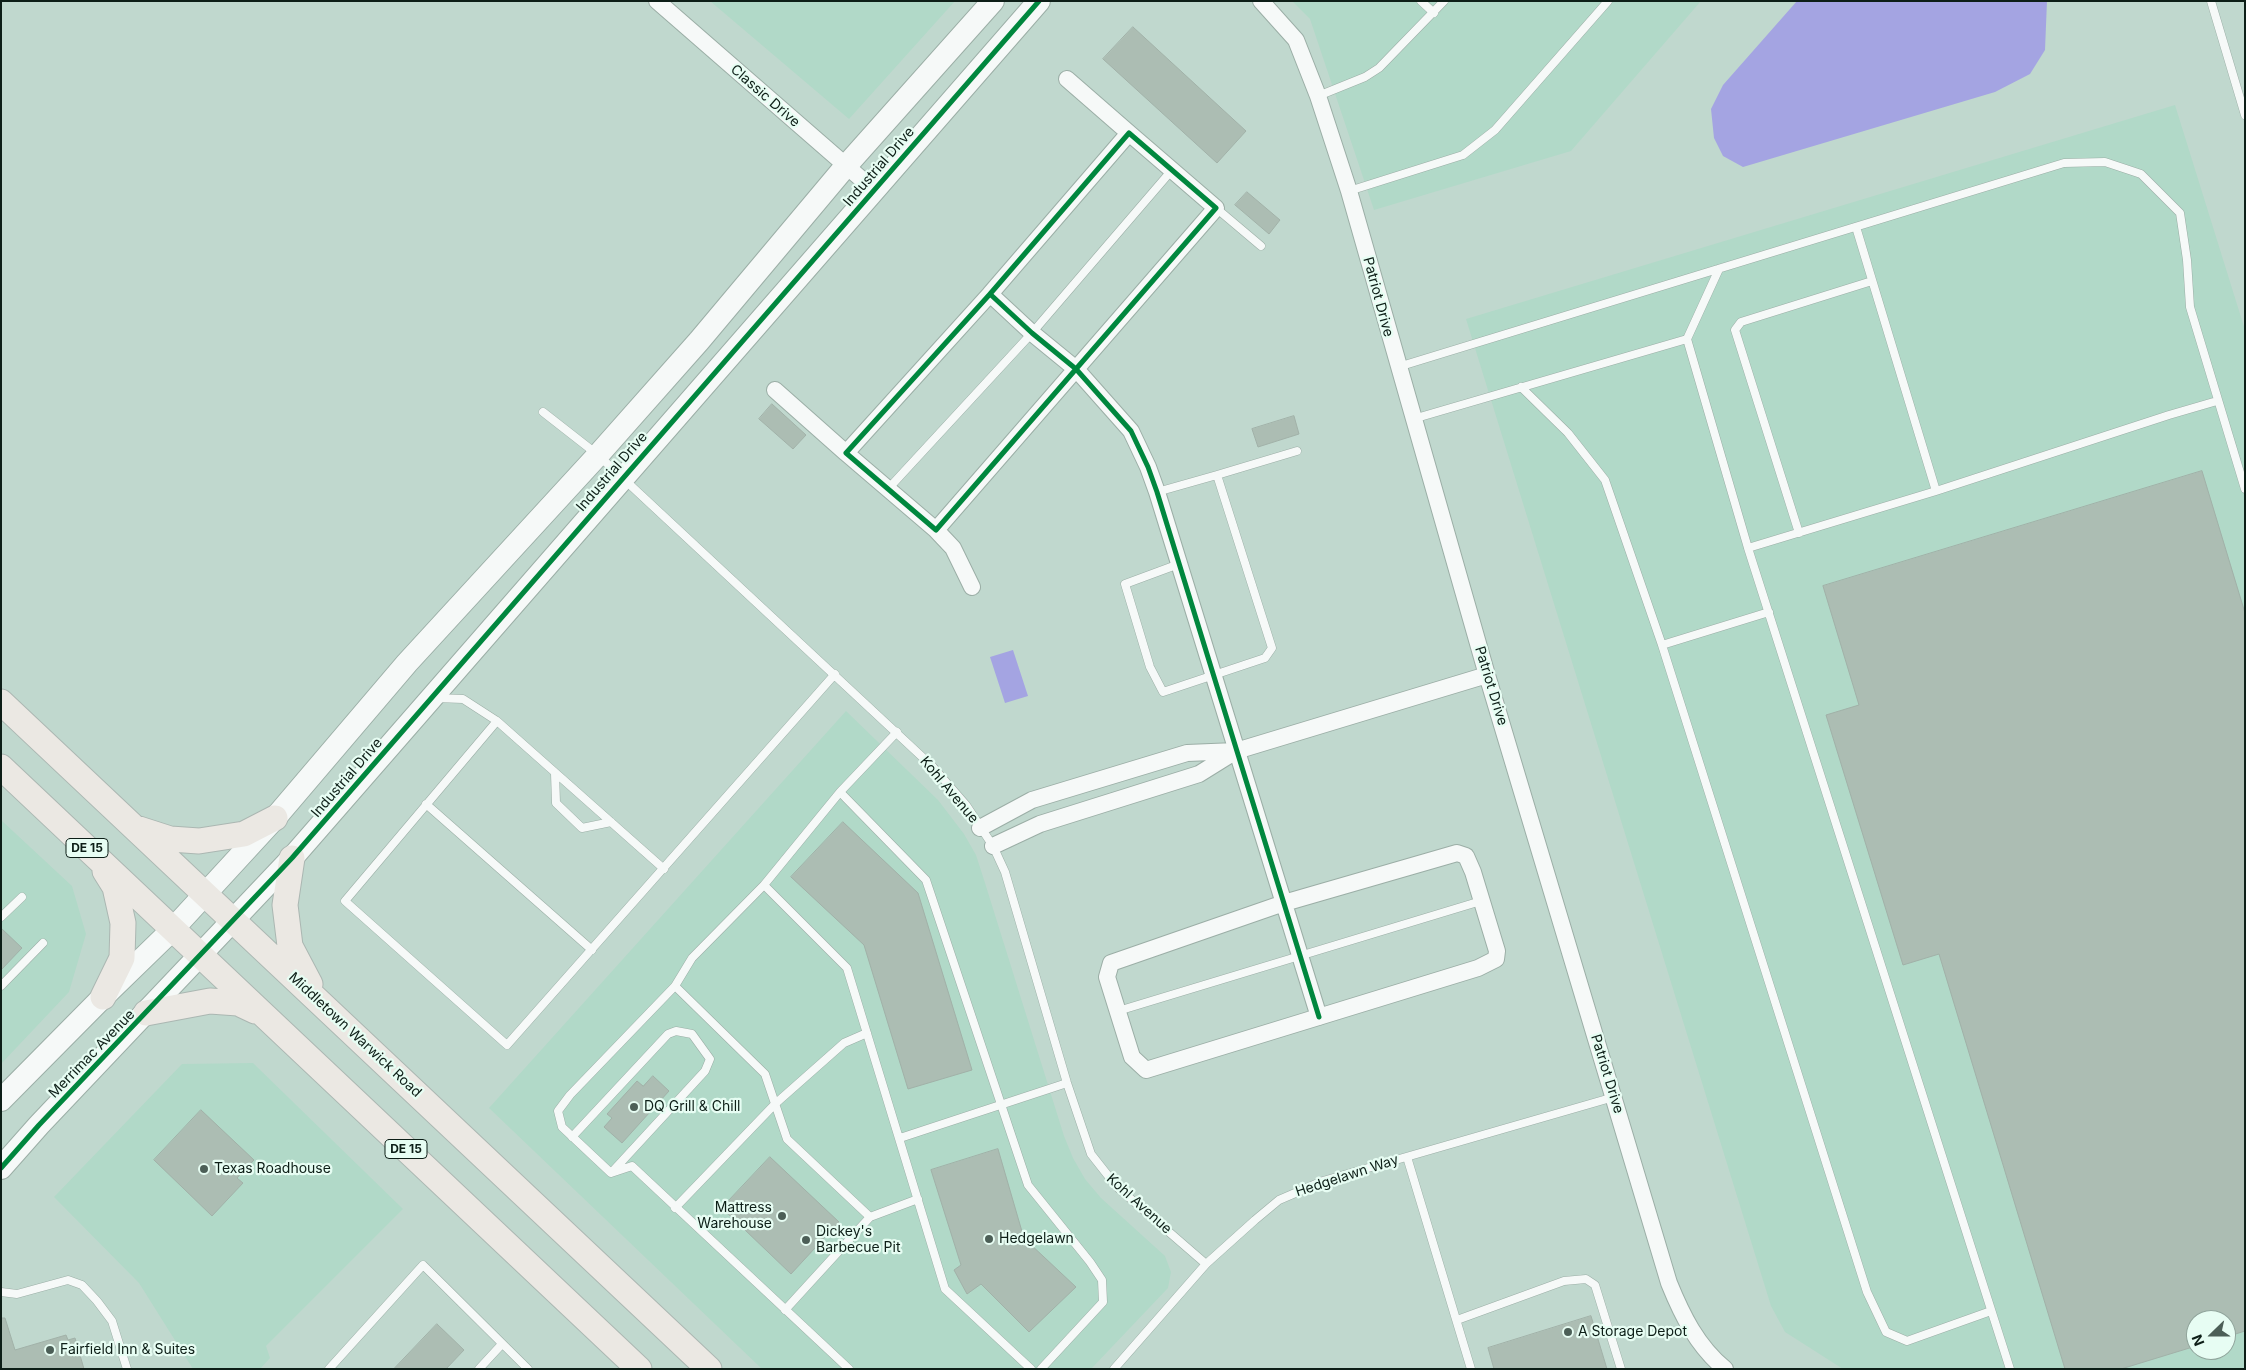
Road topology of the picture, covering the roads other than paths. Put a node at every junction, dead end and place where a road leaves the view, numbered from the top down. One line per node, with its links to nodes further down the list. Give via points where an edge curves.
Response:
1 (657, 1): 14 (street, Classic Drive)
2 (994, 1): 14 (street, Industrial Drive)
3 (1039, 1): 16 (street, Industrial Drive)
4 (1262, 1): 11 (street, Patriot Drive, via 1296,40)
5 (1421, 1): 9 (lane)
6 (1444, 1): 9 (lane)
7 (1608, 1): 17 (lane, via 1495,130 1463,155)
8 (2211, 1): 12 (lane)
9 (1434, 13): 11 (lane, via 1379,68)
10 (1067, 79): 13 (street)
11 (1318, 96): 17 (street, Patriot Drive)
12 (2245, 115)
13 (1129, 133): 15 (street); 23 (street)
14 (845, 167): 16 (street, Classic Drive); 35 (street, Industrial Drive)
15 (1172, 170): 18 (street); 24 (lane)
16 (874, 190): 37 (street, Industrial Drive)
17 (1349, 191): 26 (street, Patriot Drive)
18 (1216, 208): 20 (lane); 27 (street)
19 (1856, 227): 21 (lane); 22 (lane); 30 (lane, via 2064,163 2105,162 2141,174 2180,213 2190,307)
20 (1261, 246)
21 (1720, 269): 25 (lane); 26 (lane)
22 (1872, 281): 40 (lane); 43 (lane, via 1741,322 1735,330)
23 (990, 294): 24 (street); 34 (street)
24 (1032, 333): 27 (street); 38 (lane)
25 (1687, 339): 28 (lane); 44 (lane)
26 (1398, 367): 32 (street, Patriot Drive)
27 (1076, 369): 41 (street, via 1131,431); 42 (street)
28 (1521, 387): 32 (lane); 48 (lane, via 1568,433 1605,480)
29 (775, 390): 34 (street)
30 (2217, 401): 39 (lane); 40 (lane)
31 (543, 412): 35 (lane, Kohl Avenue)
32 (1413, 419): 50 (street, Patriot Drive)
33 (1297, 451): 36 (lane)
34 (846, 453): 38 (street)
35 (598, 455): 37 (lane, Kohl Avenue); 61 (street, Industrial Drive, via 407,663)
36 (1217, 474): 41 (lane); 51 (lane, via 1272,648 1265,658)
37 (622, 478): 49 (lane, Kohl Avenue); 52 (street, Industrial Drive)
38 (888, 489): 42 (street)
39 (2245, 489)
40 (1936, 491): 43 (lane)
41 (1157, 492): 45 (street)
42 (936, 530): 46 (street, via 953,548)
43 (1799, 533): 44 (lane)
44 (1748, 548): 47 (lane)
45 (1179, 564): 51 (street); 51 (lane, via 1124,584 1150,667 1163,692)
46 (972, 587)
47 (1769, 612): 48 (lane); 106 (lane)
48 (1662, 645): 106 (lane, via 1867,1292 1886,1332 1907,1341)
49 (835, 674): 55 (lane, Kohl Avenue); 68 (lane)
50 (1487, 675): 56 (street); 91 (street, Patriot Drive)
51 (1212, 676): 56 (street)
52 (432, 698): 54 (lane, via 463,699); 67 (street, Industrial Drive)
53 (1, 702): 63 (main road, Middletown Warwick Road)
54 (497, 721): 58 (lane); 60 (lane)
55 (897, 732): 59 (lane); 64 (lane, Kohl Avenue, via 966,805)
56 (1236, 751): 64 (street, via 1187,753 1032,800); 65 (street, via 1200,774 1040,824); 73 (street)
57 (1, 767): 66 (main road, DE 15)
58 (555, 773): 62 (lane); 62 (lane, via 556,803 582,828)
59 (840, 792): 69 (lane); 94 (lane, via 926,880)
60 (426, 804): 78 (lane); 78 (lane, via 345,901 507,1045)
61 (275, 818): 63 (main road, via 244,834 199,841 170,839); 70 (street, Industrial Drive)
62 (611, 822): 68 (lane)
63 (135, 828): 70 (main road, Middletown Warwick Road)
64 (980, 828): 65 (lane, Kohl Avenue)
65 (993, 846): 90 (lane, Kohl Avenue, via 1005,872)
66 (96, 856): 76 (main road, DE 15); 83 (main road, via 115,887 123,917 122,958)
67 (292, 858): 75 (street, Industrial Drive); 84 (main road, via 285,905 290,946)
68 (664, 868): 78 (lane)
69 (764, 885): 82 (lane, via 692,958); 89 (lane, via 847,968)
70 (204, 893): 75 (main road, Middletown Warwick Road); 76 (street)
71 (22, 897): 74 (lane)
72 (1481, 901): 73 (street, via 1466,856 1457,853); 80 (lane); 88 (street, via 1497,951 1496,959 1478,968)
73 (1284, 903): 80 (street); 85 (street, via 1111,962 1107,977)
74 (1, 917)
75 (234, 921): 79 (street, Industrial Drive); 84 (main road, Middletown Warwick Road)
76 (172, 930): 79 (main road, DE 15); 83 (street)
77 (43, 943): 81 (lane)
78 (592, 950)
79 (200, 955): 86 (street, Merrimac Avenue); 87 (main road, DE 15)
80 (1300, 955): 85 (lane); 88 (street)
81 (1, 986)
82 (675, 986): 93 (lane, via 765,1074); 95 (lane, via 558,1111 562,1127)
83 (103, 996): 92 (street)
84 (318, 1000): 115 (main road, Middletown Warwick Road)
85 (1118, 1011): 88 (street, via 1132,1057 1146,1070)
86 (146, 1013): 87 (main road, via 210,1001 238,1003); 98 (street, Merrimac Avenue)
87 (264, 1016): 114 (main road, DE 15)
88 (1319, 1017)
89 (867, 1034): 93 (lane, via 844,1043); 96 (lane)
90 (1067, 1084): 94 (lane); 103 (lane, Kohl Avenue, via 1091,1154 1103,1171)
91 (1614, 1097): 97 (lane, Hedgelawn Way); 122 (street, Patriot Drive, via 1669,1283 1702,1346)
92 (1, 1100)
93 (775, 1104): 101 (lane); 102 (lane, via 787,1139)
94 (1001, 1106): 96 (lane); 118 (lane, via 1028,1185 1102,1280 1103,1302)
95 (572, 1137): 99 (lane); 99 (lane, via 668,1034 676,1031 692,1034 710,1059 705,1071)
96 (900, 1138): 100 (lane)
97 (1406, 1157): 103 (lane, Hedgelawn Way, via 1323,1181 1279,1200); 107 (lane)
98 (1, 1168)
99 (611, 1173): 101 (lane, via 632,1166)
100 (918, 1199): 102 (lane); 109 (lane, via 946,1289)
101 (675, 1208): 105 (lane)
102 (870, 1217): 105 (lane)
103 (1206, 1264): 119 (lane, Hedgelawn Way)
104 (1, 1292): 110 (lane, via 17,1294 68,1280 82,1285 112,1321)
105 (785, 1310): 116 (lane)
106 (1991, 1311): 123 (lane)
107 (1456, 1320): 120 (lane); 121 (lane, via 1564,1281 1586,1280 1596,1285)
108 (502, 1344): 111 (lane, via 423,1265); 112 (lane); 113 (lane)
109 (1021, 1366): 117 (lane)
110 (127, 1369)
111 (330, 1369)
112 (479, 1369)
113 (528, 1369)
114 (639, 1369)
115 (709, 1369)
116 (848, 1369)
117 (1031, 1369)
118 (1041, 1369)
119 (1114, 1369)
120 (1471, 1369)
121 (1621, 1369)
122 (1725, 1369)
123 (2010, 1369)

